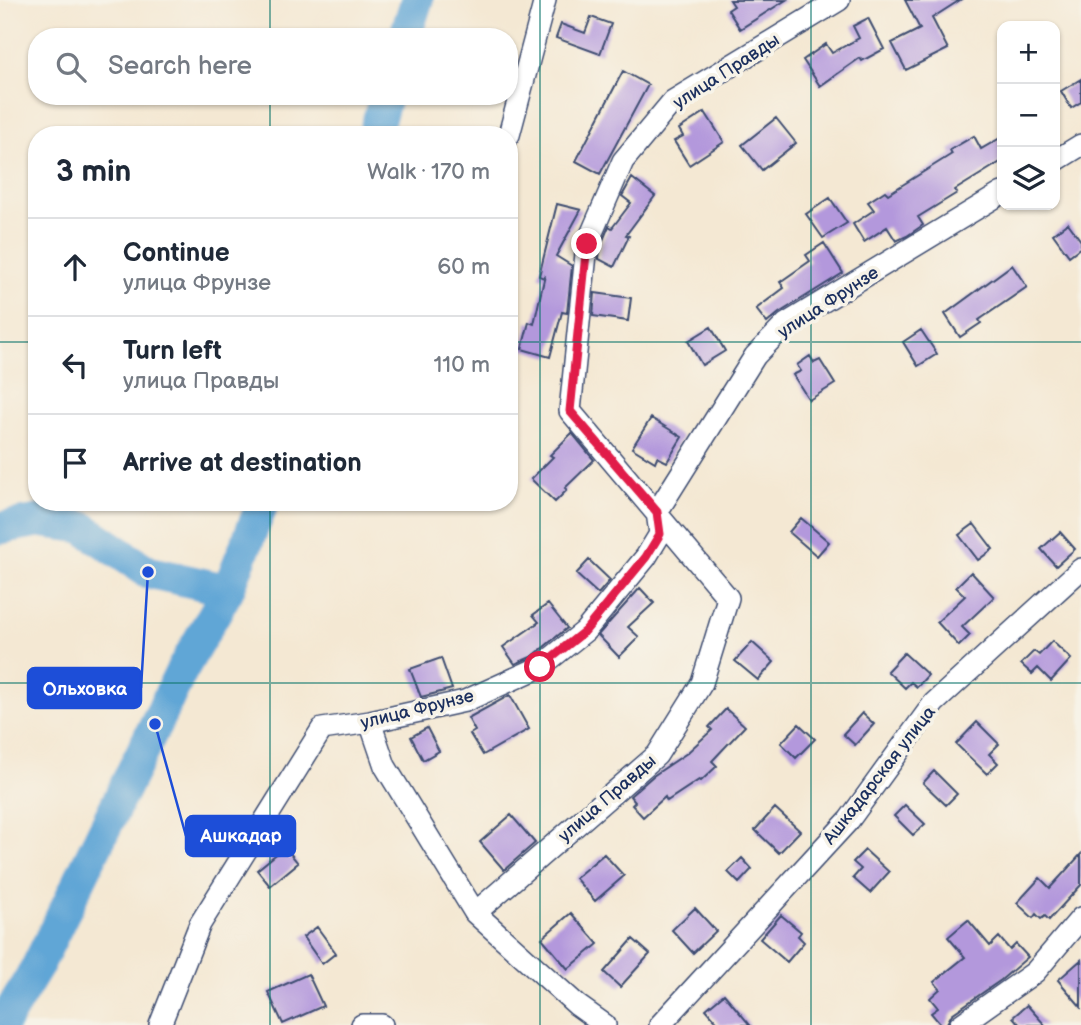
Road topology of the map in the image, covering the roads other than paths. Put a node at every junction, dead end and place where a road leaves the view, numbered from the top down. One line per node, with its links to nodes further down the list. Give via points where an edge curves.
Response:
1 (544, 0): 3 (street)
2 (839, 0): 9 (street, улица Правды, via 673,101 622,161 587,244 570,411)
3 (518, 100)
4 (517, 105): 5 (street)
5 (511, 126)
6 (1081, 145): 7 (street)
7 (1060, 158)
8 (997, 196): 9 (street, улица Фрунзе, via 786,324 755,356)
9 (657, 512): 11 (street, улица Фрунзе, via 660,534 646,557 585,631 540,667 465,701); 12 (street, улица Правды, via 728,598 702,683 657,755)
10 (1081, 569): 18 (street, Ашкадарская улица, via 934,703 849,820)
11 (370, 722): 12 (street, via 385,766); 14 (street, улица Фрунзе, via 322,729 200,924)
12 (475, 913): 17 (street)
13 (1081, 918): 19 (street, via 1035,972)
14 (160, 1025)
15 (362, 1025): 16 (street)
16 (382, 1025)
17 (605, 1025)
18 (660, 1025)
19 (960, 1025)

